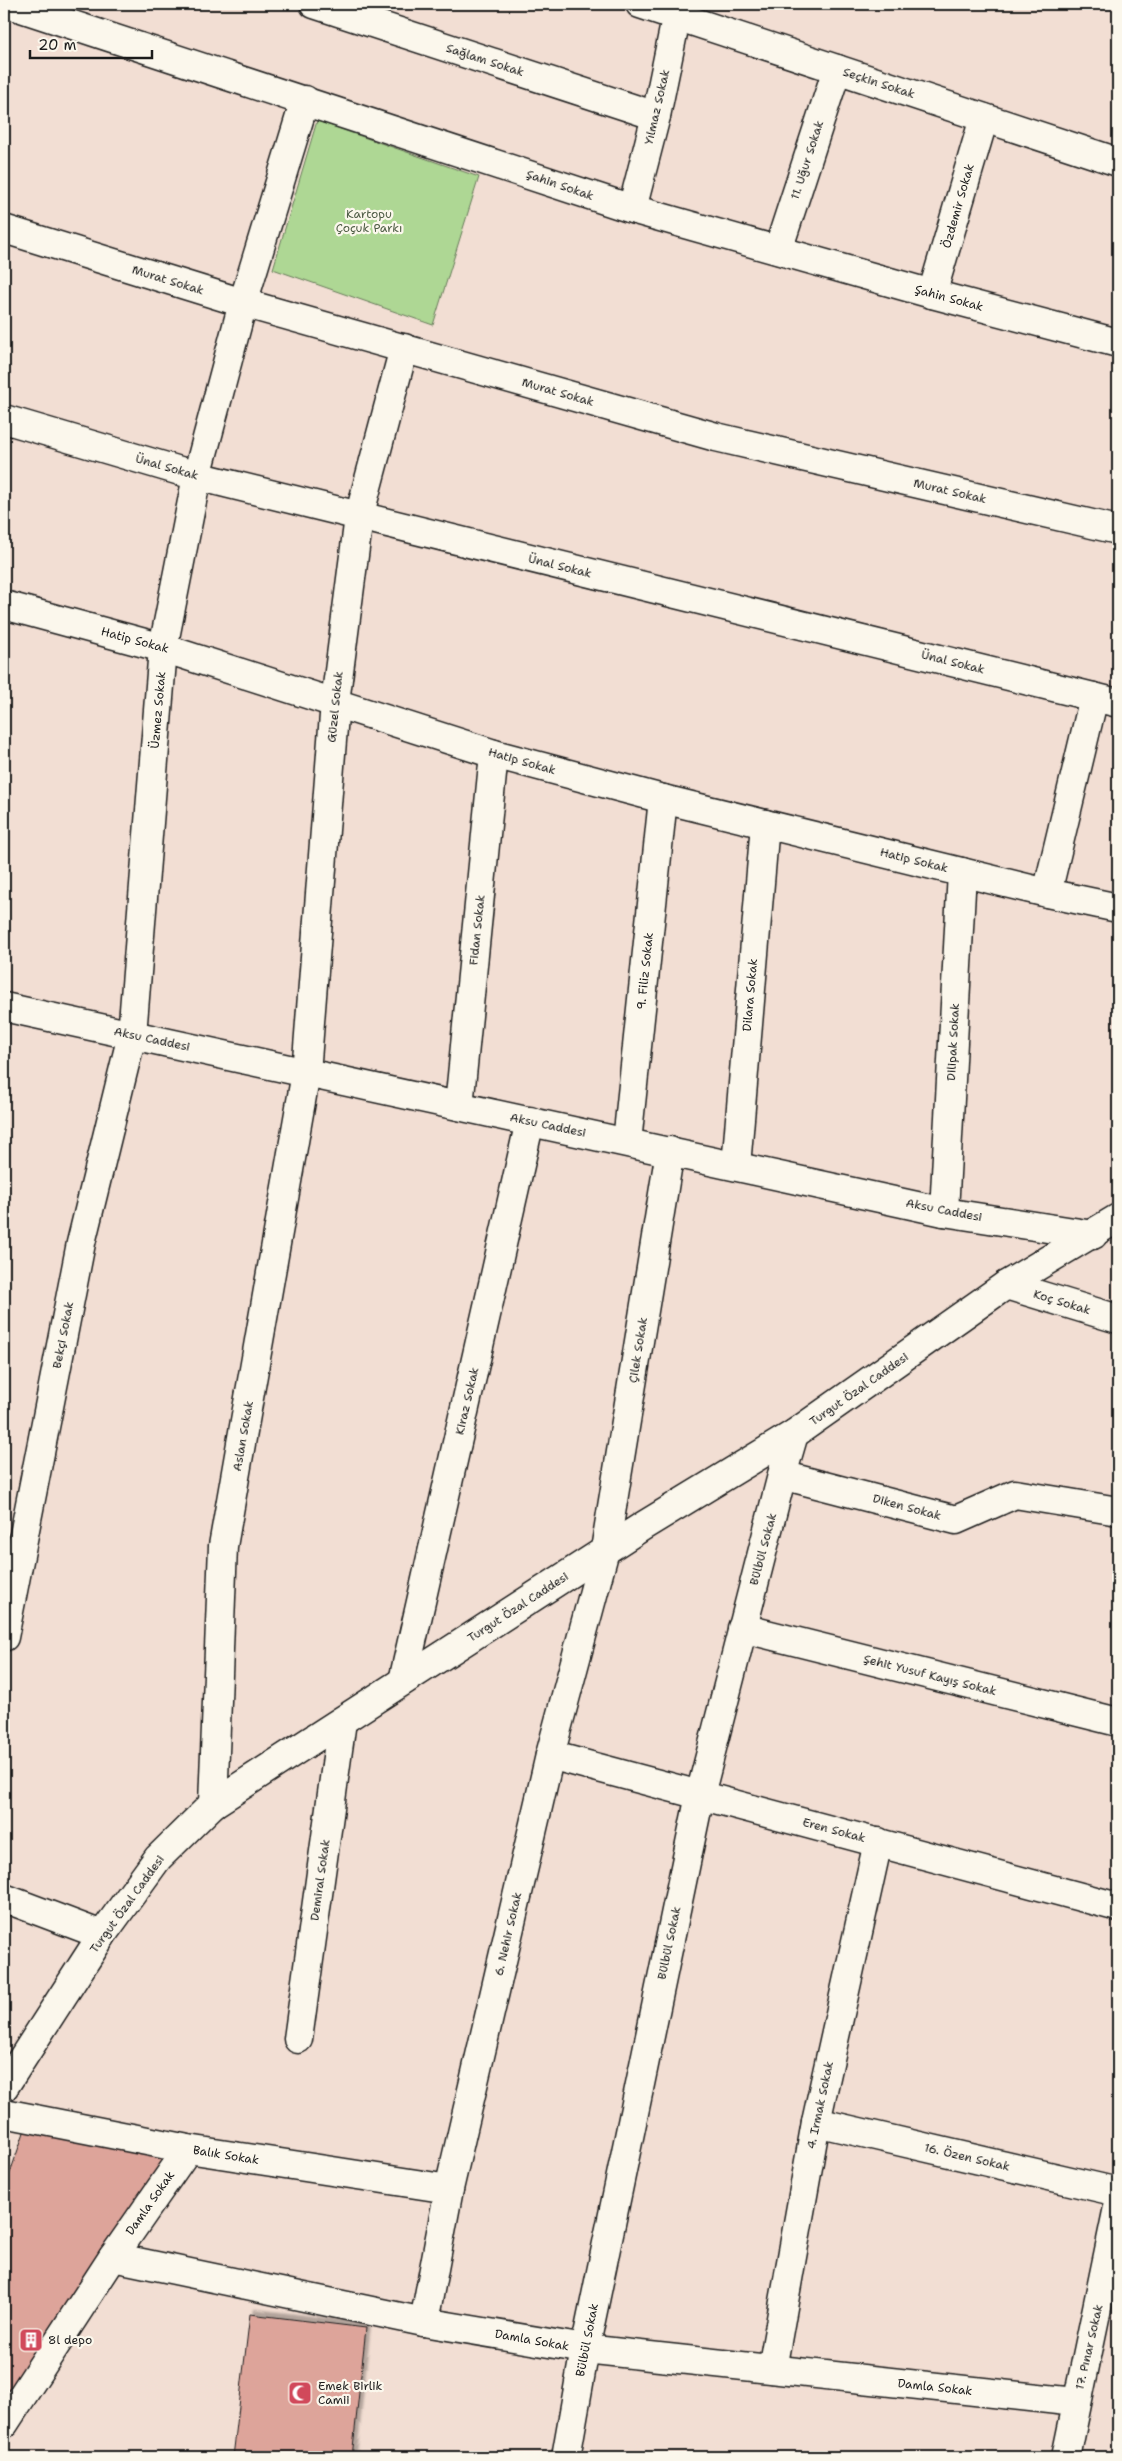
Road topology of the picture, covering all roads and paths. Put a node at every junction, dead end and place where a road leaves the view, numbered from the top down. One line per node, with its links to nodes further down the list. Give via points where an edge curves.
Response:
1 (9, 4): 6 (street, Şahin Sokak)
2 (314, 4): 7 (street, Sağlam Sokak)
3 (640, 4): 4 (street, Seçkin Sokak)
4 (678, 10): 5 (street, Seçkin Sokak); 7 (street, Yılmaz Sokak)
5 (837, 69): 8 (street, Seçkin Sokak); 12 (street, 11. Uğur Sokak)
6 (306, 100): 10 (street, Şahin Sokak); 14 (street, Üzmez Sokak)
7 (656, 116): 10 (street, Yılmaz Sokak)
8 (984, 118): 9 (street, Seçkin Sokak); 13 (street, Özdemir Sokak)
9 (1118, 162)
10 (632, 209): 12 (street, Şahin Sokak)
11 (4, 229): 14 (street, Murat Sokak)
12 (778, 250): 13 (street, Şahin Sokak)
13 (932, 294): 15 (street, Şahin Sokak)
14 (243, 303): 16 (street, Murat Sokak); 18 (street, Üzmez Sokak)
15 (1118, 343)
16 (404, 348): 19 (street, Güzel Sokak); 20 (street, Murat Sokak, via 716,437)
17 (4, 419): 18 (street, Ünal Sokak)
18 (197, 476): 19 (street, Ünal Sokak); 22 (street, Üzmez Sokak)
19 (359, 517): 23 (street, Ünal Sokak); 24 (street, Güzel Sokak)
20 (1118, 530)
21 (4, 605): 22 (street, Hatip Sokak)
22 (163, 648): 24 (street, Hatip Sokak); 32 (street, Üzmez Sokak)
23 (1106, 700): 29 (street)
24 (335, 702): 25 (street, Hatip Sokak); 33 (street, Güzel Sokak)
25 (494, 754): 26 (street, Hatip Sokak); 34 (street, Fidan Sokak)
26 (663, 799): 27 (street, Hatip Sokak); 36 (street, 9. Filiz Sokak)
27 (765, 824): 28 (street, Hatip Sokak); 38 (street, Dilara Sokak)
28 (962, 872): 29 (street, Hatip Sokak); 39 (street, Dilipak Sokak)
29 (1047, 893): 30 (street, Hatip Sokak)
30 (1118, 908)
31 (4, 1007): 32 (street, Aksu Caddesi)
32 (132, 1035): 33 (street, Aksu Caddesi); 49 (street, Bekçi Sokak, via 81,1243)
33 (306, 1073): 34 (street, Aksu Caddesi); 55 (street, Aslan Sokak, via 223,1546)
34 (458, 1106): 35 (street, Aksu Caddesi)
35 (530, 1121): 36 (street, Aksu Caddesi); 50 (street, Kiraz Sokak)
36 (627, 1142): 37 (street, Aksu Caddesi)
37 (670, 1150): 38 (street, Aksu Caddesi); 47 (street, Çilek Sokak)
38 (736, 1166): 39 (street, Aksu Caddesi)
39 (944, 1212): 41 (street, Aksu Caddesi)
40 (1118, 1218): 41 (street, Turgut Özal Caddesi)
41 (1093, 1235): 42 (street, Turgut Özal Caddesi)
42 (1006, 1285): 43 (street, Koç Sokak); 44 (street, Turgut Özal Caddesi)
43 (1118, 1320)
44 (794, 1434): 45 (street, Bülbül Sokak); 47 (street, Turgut Özal Caddesi)
45 (782, 1475): 46 (street, Diken Sokak, via 956,1520 1015,1494); 48 (street, Bülbül Sokak)
46 (1118, 1511)
47 (606, 1550): 50 (street, Turgut Özal Caddesi); 53 (street, 6. Nehir Sokak)
48 (742, 1628): 52 (street, Şehit Yusuf Kayış Sokak); 54 (street, Bülbül Sokak)
49 (4, 1637)
50 (404, 1681): 51 (street, Turgut Özal Caddesi)
51 (342, 1721): 55 (street, Turgut Özal Caddesi); 60 (street, Demiral Sokak)
52 (1118, 1722)
53 (550, 1755): 54 (street, Eren Sokak); 65 (street, 6. Nehir Sokak)
54 (700, 1795): 56 (street, Eren Sokak); 71 (street, Bülbül Sokak)
55 (213, 1804): 59 (street, Turgut Özal Caddesi, via 158,1858)
56 (878, 1842): 58 (street, Eren Sokak); 63 (street, 4. Irmak Sokak)
57 (4, 1898): 59 (street)
58 (1118, 1906)
59 (102, 1935): 61 (street, Turgut Özal Caddesi)
60 (298, 2039)
61 (4, 2087)
62 (4, 2113): 64 (street, Balık Sokak)
63 (816, 2122): 66 (street, 16. Özen Sokak); 72 (street, 4. Irmak Sokak)
64 (188, 2149): 65 (street, Balık Sokak); 68 (street, Damla Sokak)
65 (449, 2189): 70 (street, 6. Nehir Sokak)
66 (1118, 2192)
67 (1118, 2207): 69 (street, 17. Pınar Sokak)
68 (113, 2257): 70 (street, Damla Sokak); 74 (street, Damla Sokak)
69 (1108, 2309): 73 (street, 17. Pınar Sokak)
70 (424, 2322): 71 (street, Damla Sokak)
71 (585, 2349): 72 (street, Damla Sokak); 75 (street, Bülbül Sokak)
72 (772, 2369): 73 (street, Damla Sokak)
73 (1076, 2402): 76 (street, 17. Pınar Sokak)
74 (4, 2424)
75 (566, 2457)
76 (1066, 2457)

